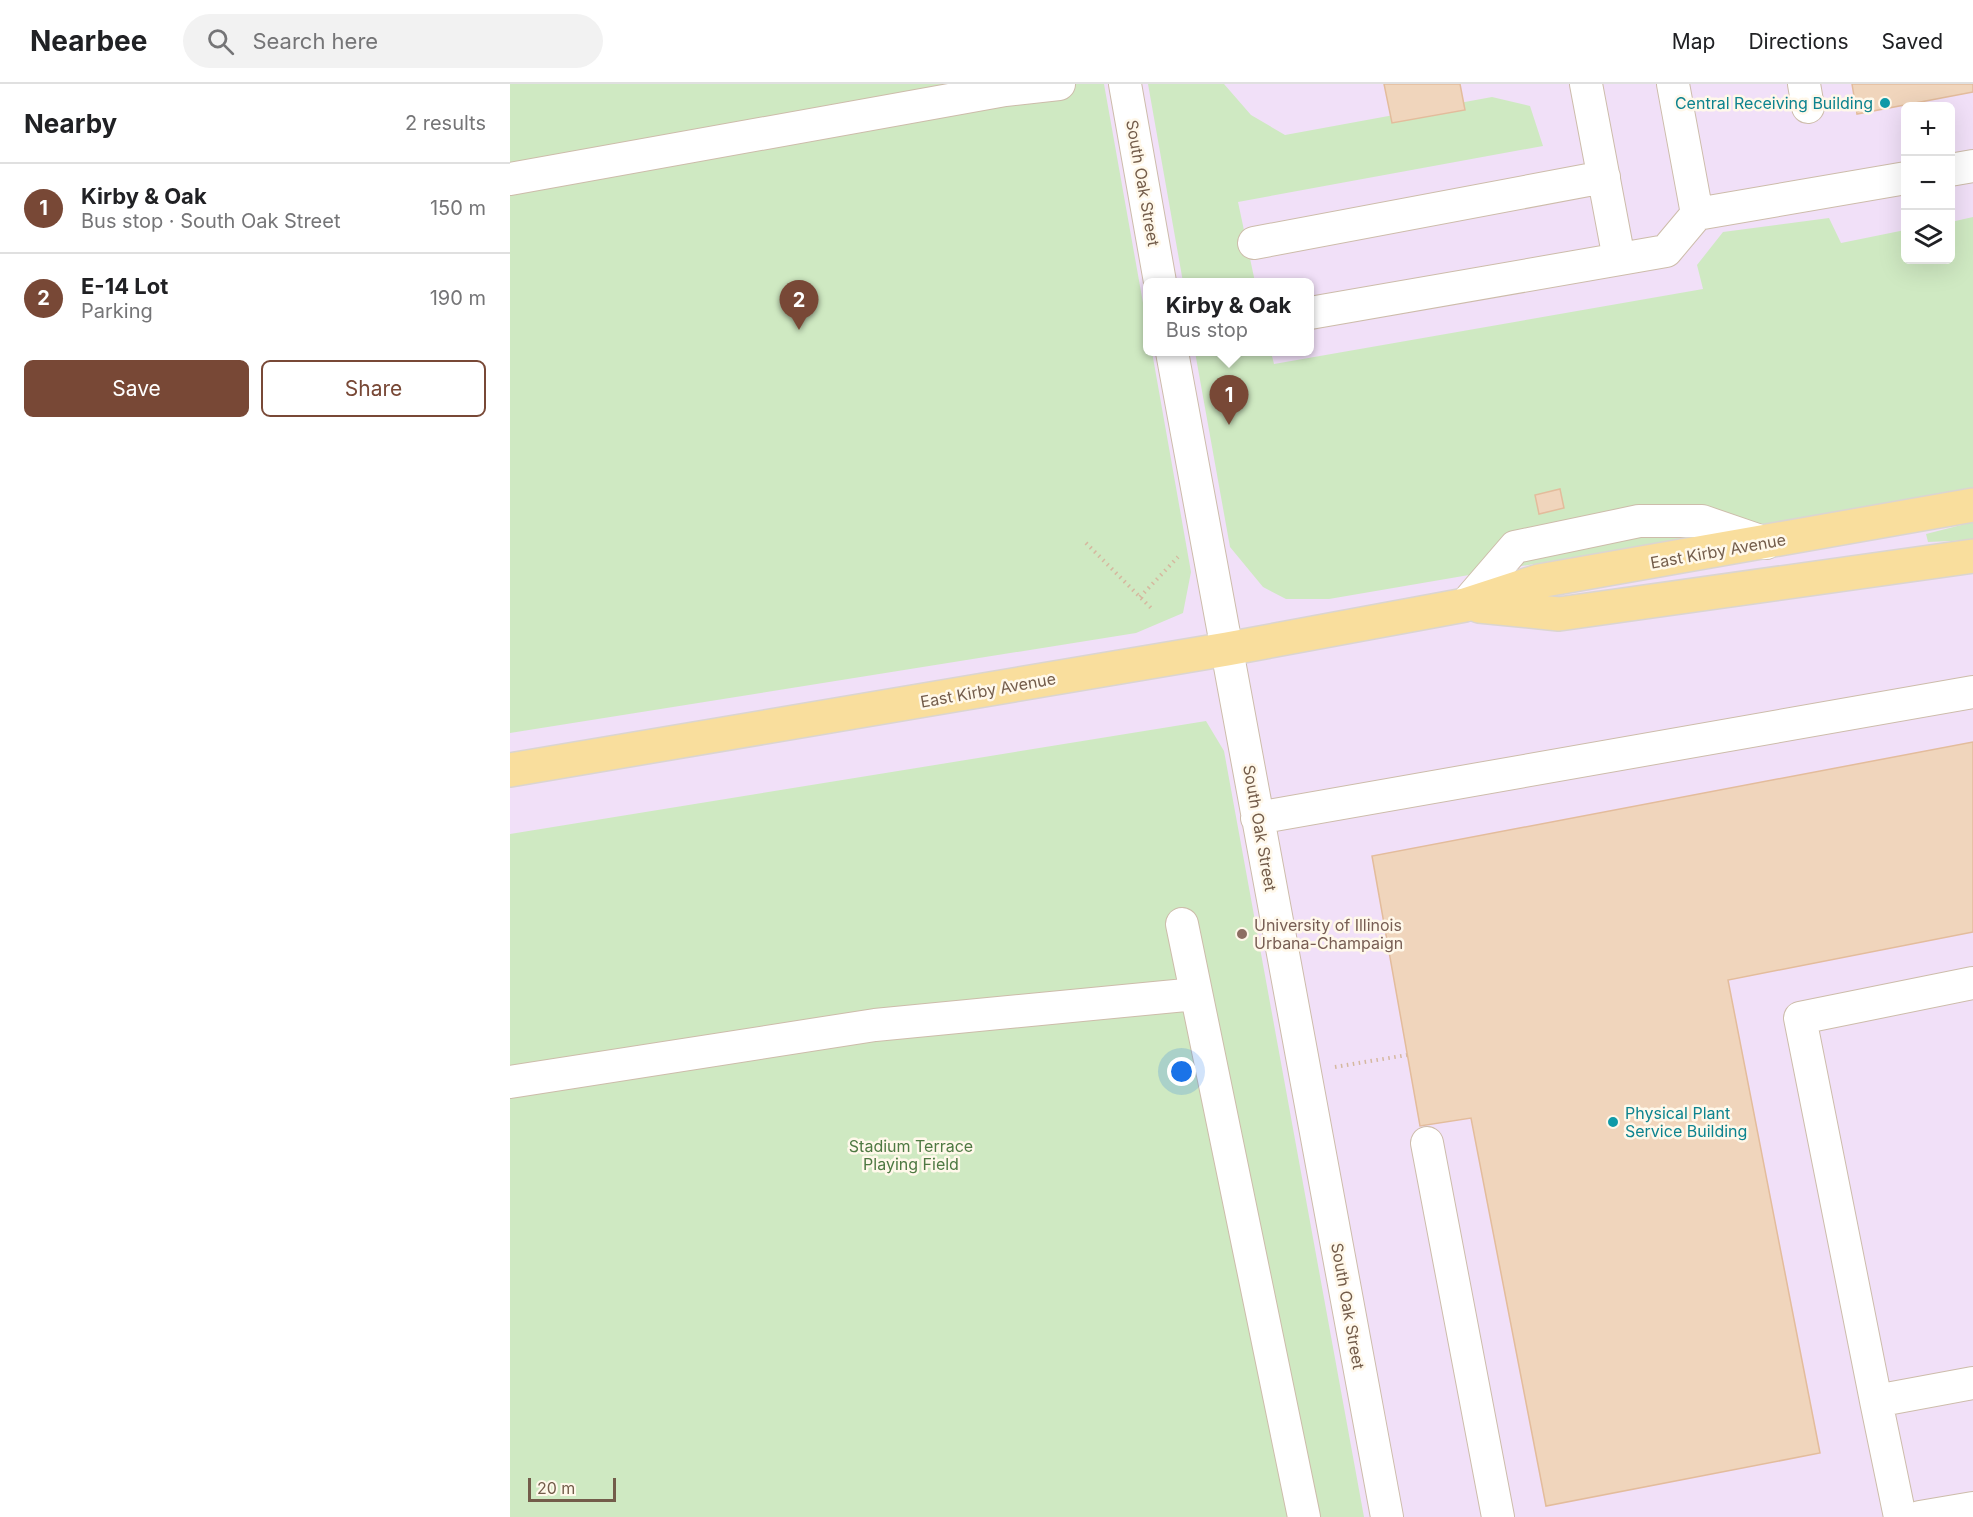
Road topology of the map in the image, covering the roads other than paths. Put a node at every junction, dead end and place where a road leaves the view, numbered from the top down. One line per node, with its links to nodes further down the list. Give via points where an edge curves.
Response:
1 (1059, 84): 8 (street, via 1005,90)
2 (1125, 84): 13 (street, South Oak Street)
3 (1586, 84): 7 (street)
4 (1673, 84): 10 (street)
5 (1973, 166): 6 (street)
6 (1955, 169)
7 (1604, 177): 11 (street); 12 (street)
8 (510, 179)
9 (1901, 179): 10 (street)
10 (1697, 214): 12 (street, via 1666,251)
11 (1254, 243)
12 (1619, 260): 14 (street)
13 (1159, 278)
14 (1314, 312)
15 (1173, 356): 20 (street, South Oak Street)
16 (1973, 505): 17 (main road, East Kirby Avenue)
17 (1766, 543): 19 (main road, East Kirby Avenue, via 1539,581); 19 (street, via 1702,521 1639,520 1515,547)
18 (1973, 556): 19 (main road, East Kirby Avenue, via 1559,614)
19 (1466, 605): 20 (main road, East Kirby Avenue)
20 (1227, 649): 22 (main road, East Kirby Avenue); 23 (street, South Oak Street)
21 (1973, 692): 23 (street)
22 (510, 770)
23 (1257, 818): 33 (street, South Oak Street)
24 (1182, 924): 26 (street)
25 (1973, 983): 30 (street, via 1800,1018)
26 (1196, 994): 27 (street, via 875,1025); 32 (street)
27 (510, 1082)
28 (1427, 1143): 34 (street)
29 (1973, 1383): 30 (street)
30 (1876, 1401): 35 (street)
31 (1973, 1508): 36 (street)
32 (1304, 1517)
33 (1387, 1517)
34 (1498, 1517)
35 (1900, 1517)
36 (1920, 1517)

